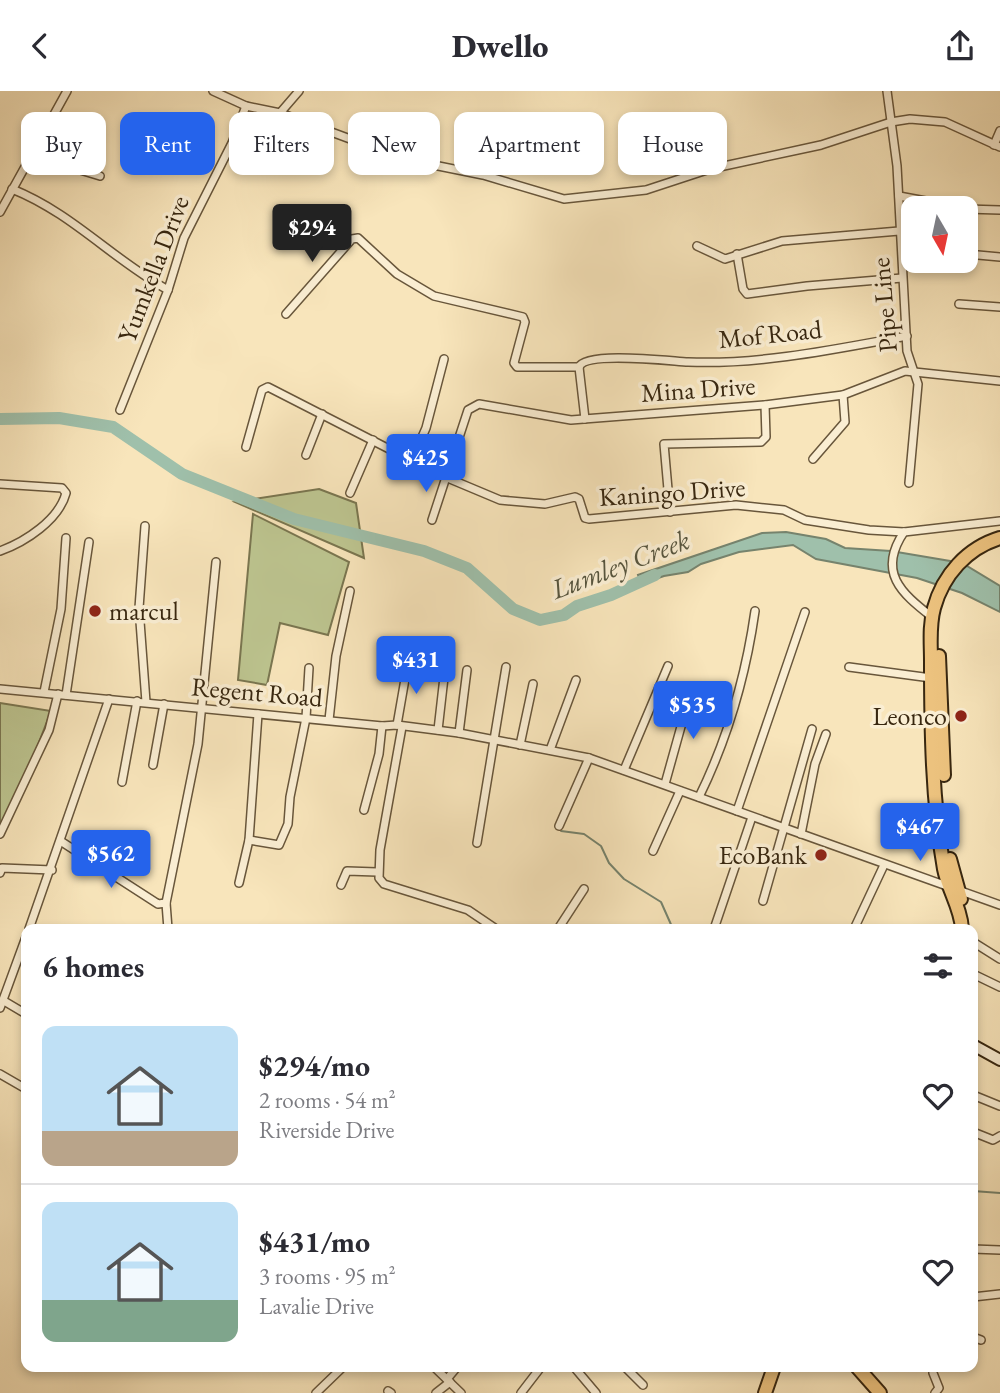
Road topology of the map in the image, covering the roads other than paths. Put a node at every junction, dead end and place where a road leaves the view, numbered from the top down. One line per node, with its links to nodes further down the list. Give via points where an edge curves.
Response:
1 (67, 91): 6 (street)
2 (213, 91): 5 (street)
3 (299, 91): 8 (street)
4 (887, 91): 9 (street, Pipe Line)
5 (246, 106): 7 (street); 27 (street, Yumkella Drive, via 184,238)
6 (55, 112)
7 (275, 112)
8 (281, 112)
9 (891, 122): 11 (street, via 646,190 573,199 384,155); 12 (street, via 933,119); 17 (street, Pipe Line)
10 (1000, 131): 12 (street)
11 (334, 135)
12 (997, 146)
13 (21, 172): 16 (street)
14 (97, 175): 15 (street)
15 (100, 176)
16 (12, 189): 20 (street); 27 (street, via 62,213)
17 (899, 196): 21 (street, Pipe Line)
18 (978, 209): 19 (street)
19 (1000, 210)
20 (0, 212)
21 (899, 230): 23 (street, via 782,241); 26 (street, Pipe Line)
22 (697, 246): 23 (street, via 725,259)
23 (737, 254): 26 (street, via 747,294)
24 (978, 255): 25 (street)
25 (1000, 257)
26 (902, 278): 31 (street, Pipe Line)
27 (168, 289): 38 (street, Yumkella Drive)
28 (959, 304): 29 (street)
29 (1000, 307)
30 (286, 314): 33 (street, Mof Road, via 355,237 397,274 434,296 523,317 514,360 517,367)
31 (907, 336): 33 (street, Mof Road, via 724,362 636,358 587,361); 34 (street, Pipe Line)
32 (444, 359): 45 (street, via 426,428)
33 (579, 367): 40 (street)
34 (914, 371): 35 (street, Mina Drive); 36 (street, Mina Drive); 47 (street, Pipe Line, via 917,417)
35 (1000, 381)
36 (843, 395): 37 (street, Mina Drive); 44 (street, via 845,422)
37 (765, 405): 40 (street, Mina Drive); 50 (street, via 766,437 761,442 664,444)
38 (120, 410)
39 (322, 414): 41 (street); 42 (street, via 264,387); 43 (street)
40 (585, 419): 46 (street, Mina Drive, via 557,420 472,405)
41 (373, 440): 45 (street); 49 (street)
42 (246, 447)
43 (306, 455)
44 (813, 459)
45 (412, 460): 46 (street)
46 (447, 477): 50 (street, Kaningo Drive, via 500,500 545,504 575,497 589,519); 51 (street)
47 (909, 483)
48 (0, 484): 59 (street, via 62,488 66,493 63,503 41,526)
49 (350, 493)
50 (670, 512): 54 (street, Kaningo Drive, via 765,507 814,521)
51 (432, 520)
52 (1000, 521): 54 (street, Kaningo Drive)
53 (145, 526): 81 (street, via 139,608)
54 (904, 532): 65 (street, via 892,574 898,588)
55 (66, 538): 78 (street, via 61,609)
56 (1000, 538): 60 (main road)
57 (89, 543): 79 (street)
58 (1000, 545): 60 (main road)
59 (0, 551)
60 (973, 552): 65 (main road, via 948,579)
61 (216, 562): 83 (street)
62 (350, 591): 86 (street)
63 (755, 611): 102 (street, via 719,755)
64 (806, 612): 104 (street)
65 (935, 612): 73 (main road); 120 (main road)
66 (447, 651): 90 (street)
67 (408, 662): 88 (street)
68 (668, 666): 98 (street)
69 (506, 667): 93 (street)
70 (849, 667): 73 (street)
71 (309, 669): 85 (street)
72 (467, 670): 91 (street)
73 (931, 678): 120 (main road, via 939,817)
74 (576, 680): 95 (street)
75 (533, 684): 94 (street)
76 (696, 688): 100 (street)
77 (0, 689): 78 (street, Regent Road)
78 (44, 692): 79 (street, Regent Road)
79 (62, 694): 80 (street, Regent Road); 108 (street)
80 (109, 699): 81 (street, Regent Road); 111 (street)
81 (142, 701): 82 (street, Regent Road); 99 (street)
82 (164, 704): 83 (street, Regent Road); 97 (street)
83 (200, 708): 84 (street, Regent Road); 123 (street, via 198,744)
84 (258, 714): 85 (street, Regent Road); 110 (street)
85 (306, 718): 86 (street, Regent Road); 110 (street, via 288,824 279,845)
86 (329, 720): 87 (street, Regent Road)
87 (382, 726): 88 (street, Regent Road); 103 (street)
88 (399, 726): 90 (street, Regent Road); 117 (street)
89 (812, 729): 107 (street)
90 (438, 730): 91 (street, Regent Road)
91 (459, 733): 93 (street, Regent Road)
92 (826, 734): 109 (street)
93 (496, 741): 94 (street, Regent Road); 112 (street)
94 (520, 745): 95 (street, Regent Road)
95 (550, 750): 96 (street, Regent Road)
96 (590, 758): 98 (street, Regent Road); 106 (street)
97 (153, 765)
98 (624, 770): 100 (street, Regent Road)
99 (122, 782)
100 (665, 784): 101 (street, Regent Road)
101 (680, 791): 102 (street, Regent Road); 113 (street)
102 (699, 797): 104 (street, Regent Road)
103 (364, 810)
104 (737, 811): 105 (street, Regent Road)
105 (752, 817): 107 (street, Regent Road); 129 (street)
106 (559, 826)
107 (786, 829): 109 (street, Regent Road); 122 (street)
108 (0, 834)
109 (801, 834): 114 (street, Regent Road)
110 (248, 840): 118 (street)
111 (62, 842): 116 (street); 123 (street, via 158,904)
112 (477, 843)
113 (653, 851)
114 (884, 865): 120 (street, Regent Road); 130 (street)
115 (1, 870): 116 (street)
116 (52, 870): 125 (street)
117 (377, 872): 119 (street, via 347,871); 127 (street, via 384,884 468,910)
118 (239, 883)
119 (341, 885)
120 (952, 887): 124 (street, Regent Road); 131 (main road); 132 (main road)
121 (584, 889): 128 (street)
122 (763, 901)
123 (166, 903): 126 (street)
124 (1000, 905)
125 (31, 924)
126 (168, 924)
127 (489, 924)
128 (561, 924)
129 (716, 924)
130 (857, 924)
131 (961, 924)
132 (967, 924)
133 (978, 945): 135 (street)
134 (21, 951): 138 (street)
135 (1000, 958)
136 (978, 976): 137 (street)
137 (1000, 987)
138 (2, 1005): 139 (street)
139 (21, 1012)
140 (978, 1048): 141 (main road)
141 (1000, 1060)
142 (0, 1074): 143 (street)
143 (21, 1086)
144 (978, 1097): 145 (street)
145 (1000, 1106)
146 (978, 1134): 147 (street, via 993,1140)
147 (1000, 1136)
148 (978, 1249): 149 (street)
149 (1000, 1249)
150 (1000, 1294): 151 (street)
151 (978, 1296)
152 (337, 1372): 166 (street)
153 (439, 1372): 163 (street)
154 (454, 1372): 163 (street)
155 (537, 1372): 165 (street)
156 (578, 1372): 169 (street)
157 (630, 1372): 164 (street)
158 (772, 1372): 170 (main road)
159 (780, 1372): 171 (main road)
160 (852, 1372): 172 (main road)
161 (861, 1372): 173 (main road)
162 (933, 1373): 174 (street, via 939,1388)
163 (448, 1380): 167 (street); 168 (street)
164 (643, 1385)
165 (522, 1392)
166 (316, 1393)
167 (436, 1393)
168 (461, 1393)
169 (596, 1393)
170 (765, 1393)
171 (774, 1393)
172 (869, 1393)
173 (880, 1393)
174 (935, 1393)

